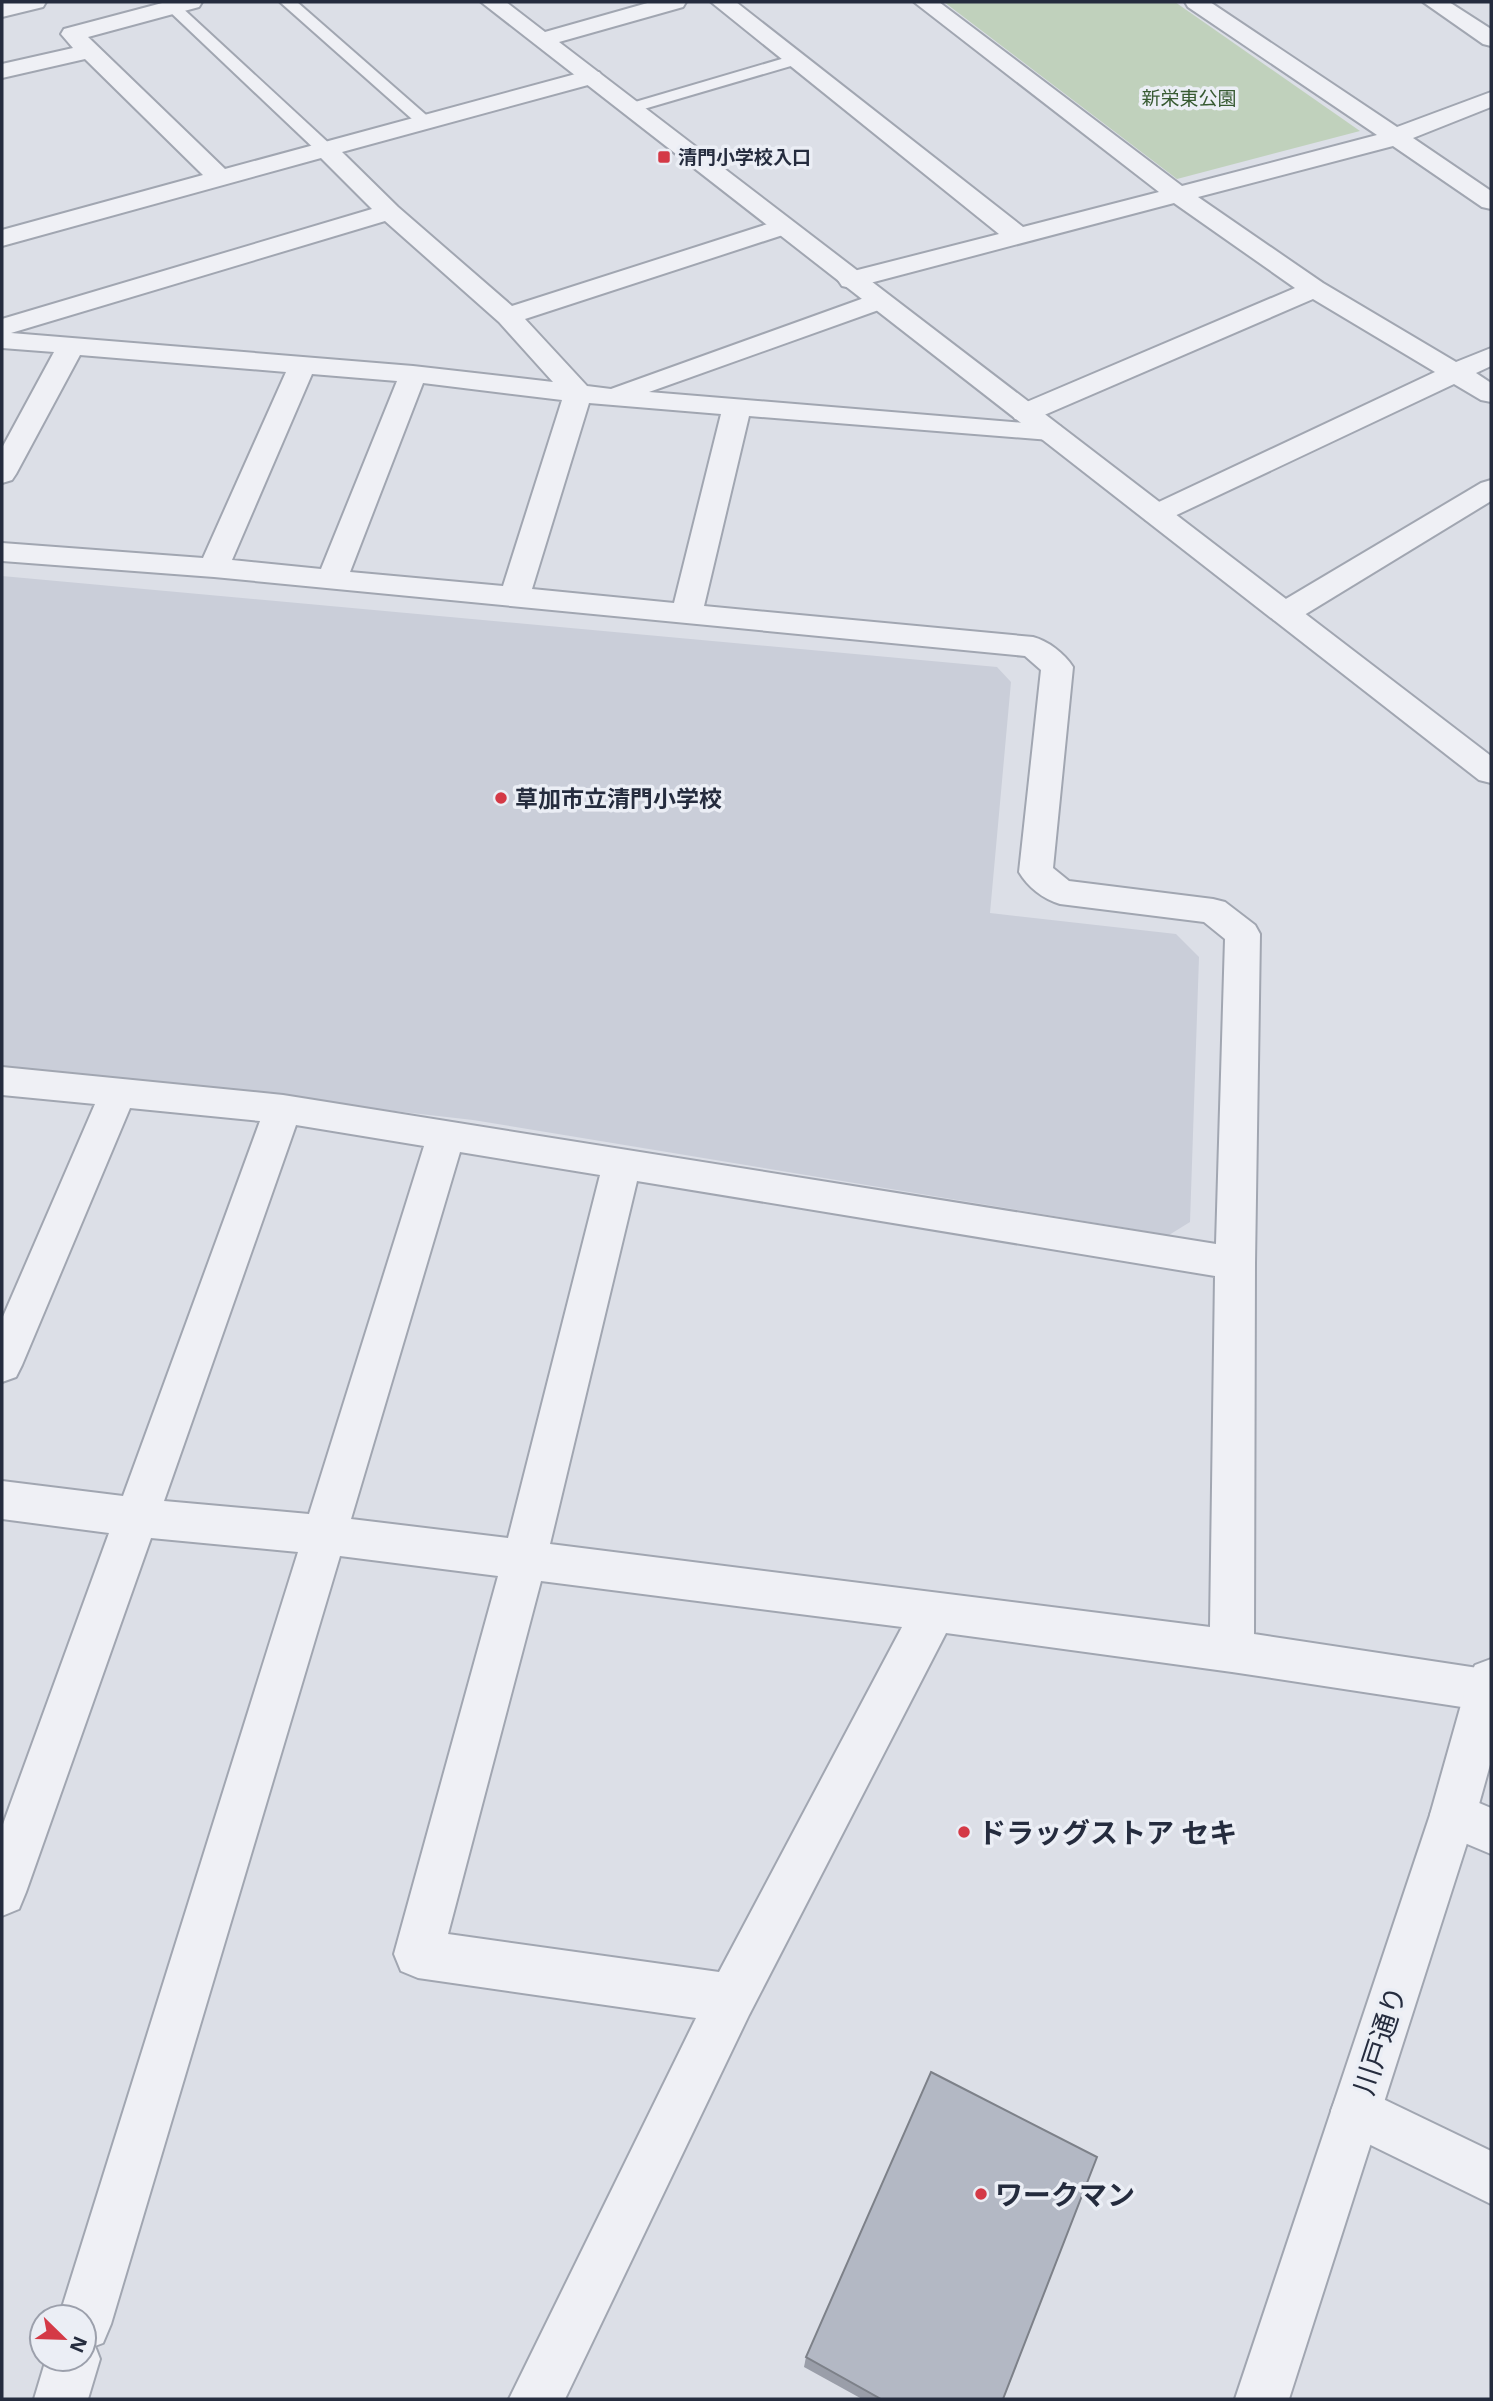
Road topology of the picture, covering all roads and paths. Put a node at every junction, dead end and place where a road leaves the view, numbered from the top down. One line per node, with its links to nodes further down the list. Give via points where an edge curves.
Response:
1 (35, 2): 11 (street)
2 (288, 2): 20 (lane)
3 (492, 2): 13 (street)
4 (675, 2): 13 (street)
5 (722, 2): 15 (street)
6 (925, 2): 24 (street)
7 (1196, 2): 21 (street)
8 (1434, 2): 12 (street)
9 (182, 4): 10 (street); 22 (lane)
10 (129, 9): 14 (street, via 72,34)
11 (2, 10)
12 (1491, 39)
13 (542, 40): 17 (street)
14 (90, 51): 16 (street); 23 (street)
15 (795, 60): 19 (lane); 28 (street)
16 (2, 71)
17 (590, 77): 19 (street); 20 (street)
18 (1491, 99): 21 (street)
19 (631, 108): 27 (street)
20 (427, 124): 22 (street)
21 (1392, 137): 24 (street); 25 (street)
22 (327, 150): 23 (street); 26 (street)
23 (221, 179): 29 (street)
24 (1178, 195): 28 (street); 31 (street)
25 (1491, 202)
26 (389, 212): 33 (street); 34 (street)
27 (783, 227): 30 (street); 33 (street)
28 (1018, 236): 30 (street)
29 (2, 238)
30 (850, 280): 32 (street)
31 (1314, 289): 40 (street); 45 (street)
32 (878, 301): 43 (street); 45 (street)
33 (508, 316): 41 (street)
34 (2, 327)
35 (2, 340): 36 (street)
36 (71, 346): 38 (street); 47 (street)
37 (1491, 356): 40 (street)
38 (302, 365): 39 (street); 51 (street)
39 (413, 374): 41 (street); 52 (street)
40 (1457, 374): 42 (street); 49 (street)
41 (578, 393): 43 (street); 53 (street)
42 (1491, 394)
43 (610, 397): 44 (street)
44 (737, 407): 46 (street); 54 (street)
45 (1025, 413): 46 (street)
46 (1050, 432): 49 (street)
47 (2, 474)
48 (1491, 489): 55 (street)
49 (1156, 514): 55 (street)
50 (2, 552): 51 (street)
51 (214, 568): 52 (street)
52 (331, 581): 53 (street)
53 (514, 599): 54 (street)
54 (687, 613): 62 (street, via 1033,648 1056,667 1036,872 1060,892 1213,911 1243,934)
55 (1285, 613): 56 (street)
56 (1491, 772)
57 (2, 1081): 58 (street)
58 (118, 1093): 59 (street); 63 (street)
59 (283, 1109): 60 (street); 65 (street)
60 (446, 1136): 61 (street); 66 (street)
61 (622, 1164): 62 (street); 67 (street)
62 (1235, 1263): 69 (street)
63 (2, 1365)
64 (2, 1500): 65 (street)
65 (135, 1517): 66 (street); 72 (street)
66 (325, 1535): 67 (street); 76 (street)
67 (524, 1562): 68 (street); 73 (street, via 418,1954)
68 (934, 1611): 69 (street); 73 (street)
69 (1232, 1651): 70 (street)
70 (1489, 1685): 71 (street, 川戸通り)
71 (1472, 1823): 74 (street, 川戸通り)
72 (2, 1892)
73 (732, 1998): 79 (street)
74 (1356, 2111): 75 (street); 80 (street, 川戸通り)
75 (1491, 2178)
76 (90, 2303)
77 (69, 2373): 78 (street)
78 (61, 2399)
79 (536, 2399)
80 (1262, 2399)

